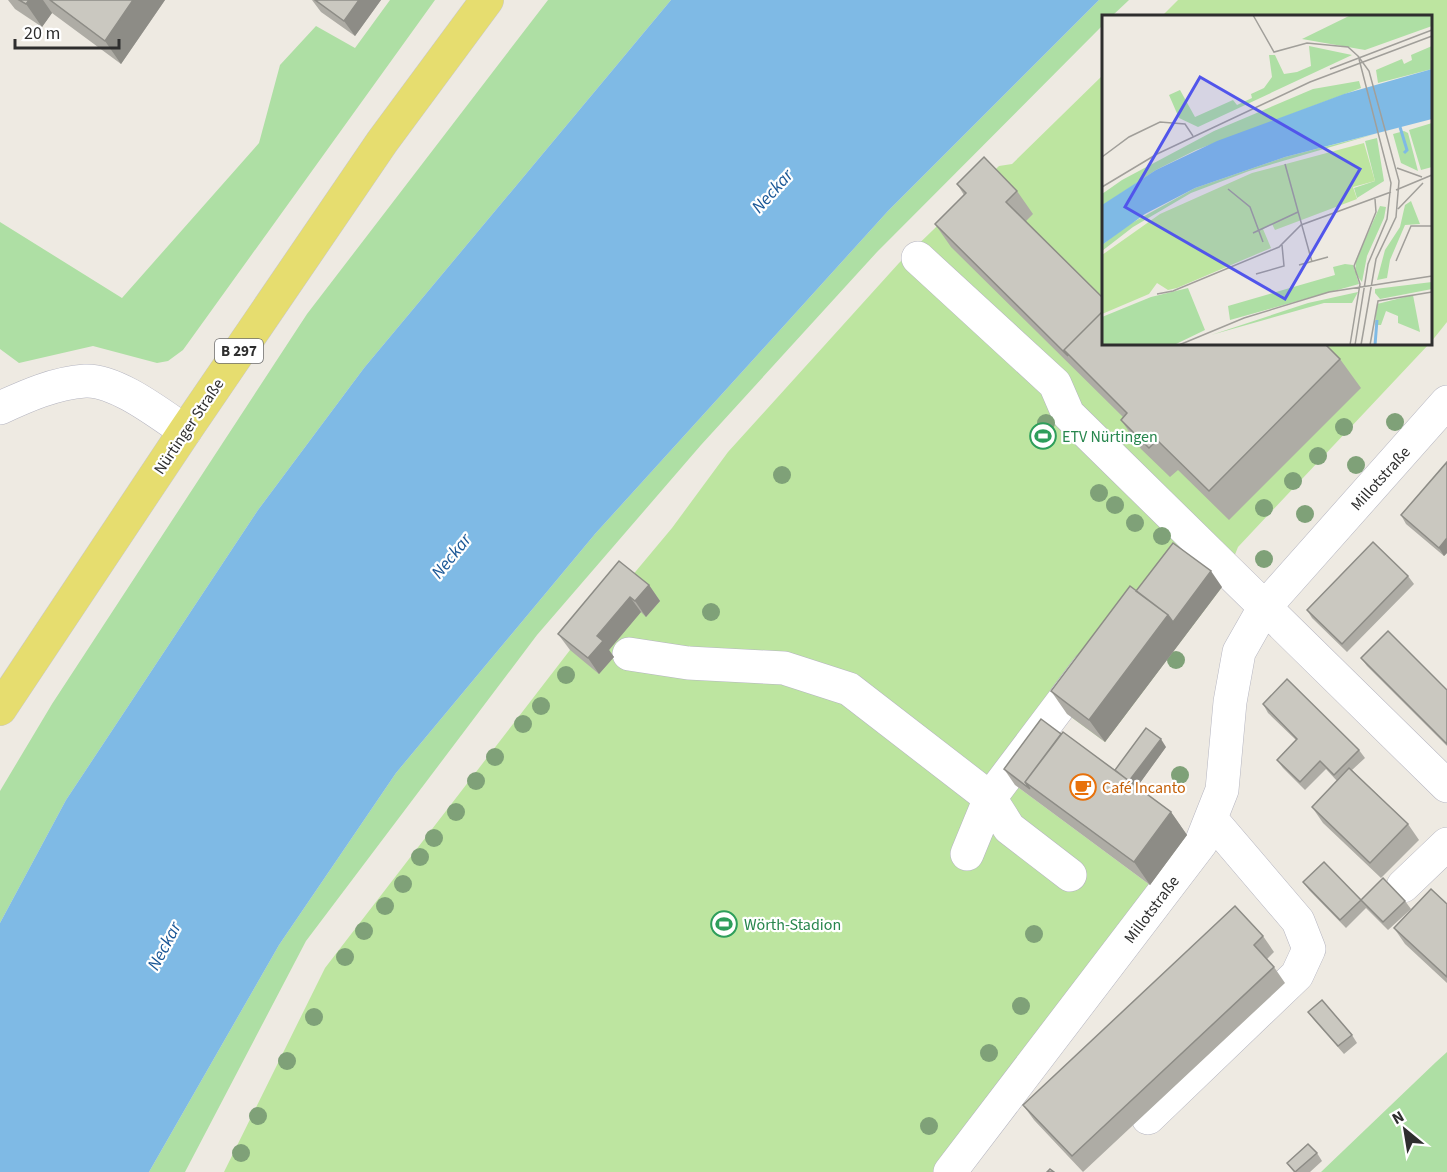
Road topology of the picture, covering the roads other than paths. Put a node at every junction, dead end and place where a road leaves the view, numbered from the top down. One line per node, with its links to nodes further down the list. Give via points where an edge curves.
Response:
1 (487, 0): 5 (main road, Nürtinger Straße / B 297, via 381,142)
2 (918, 258): 6 (street, via 1055,384 1068,414)
3 (1447, 402): 8 (street, Millotstraße)
4 (0, 408): 5 (street, via 32,393 86,381 111,386)
5 (184, 431): 11 (main road, Nürtinger Straße / B 297)
6 (1190, 535): 7 (street); 8 (street)
7 (1169, 563)
8 (1264, 608): 12 (street); 14 (street, Millotstraße, via 1239,652 1222,790)
9 (1106, 645): 13 (street)
10 (629, 654): 13 (street, via 688,663 784,668 849,689)
11 (0, 709)
12 (1447, 786)
13 (990, 798): 16 (street); 17 (street, via 1009,828)
14 (1211, 819): 19 (street, via 1298,921 1309,948 1298,975); 20 (street, Millotstraße, via 1201,843)
15 (1447, 844): 18 (street)
16 (968, 855)
17 (1070, 875)
18 (1403, 886)
19 (1148, 1118)
20 (950, 1172)

